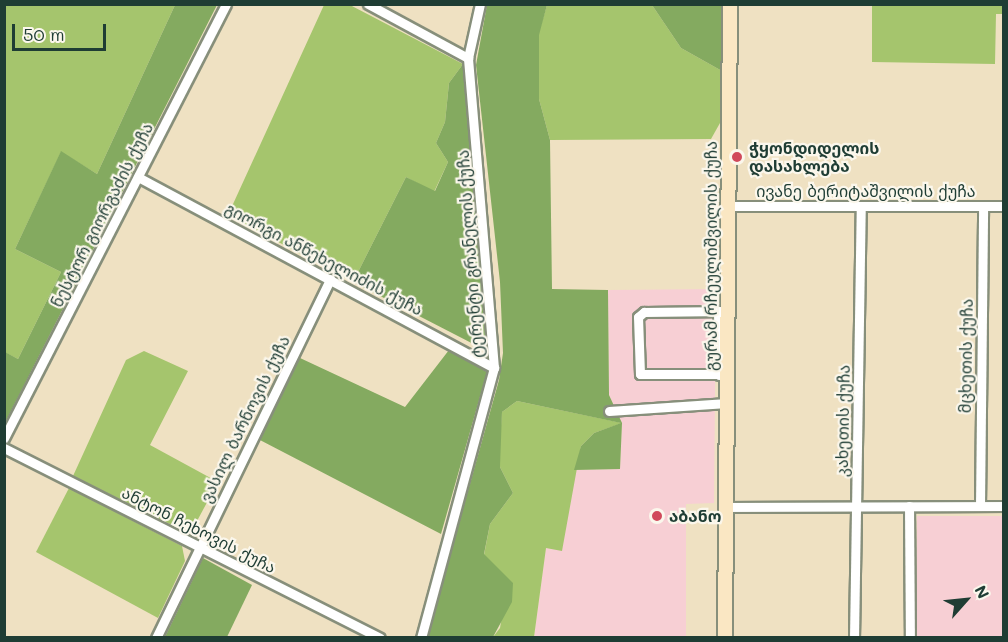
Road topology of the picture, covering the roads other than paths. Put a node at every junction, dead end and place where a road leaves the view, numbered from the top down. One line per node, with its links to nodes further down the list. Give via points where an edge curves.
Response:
1 (226, 4): 6 (street, ნესტორ გიორგაძის ქუჩა)
2 (368, 4): 5 (street)
3 (480, 4): 5 (street, ტერენტი გრანელის ქუჩა)
4 (730, 4): 7 (street, გურამ რჩეულიშვილის ქუჩა)
5 (468, 58): 13 (street, ტერენტი გრანელის ქუჩა)
6 (138, 177): 11 (street, გიორგი ანწეხელიძის ქუჩა); 17 (street, ნესტორ გიორგაძის ქუჩა)
7 (728, 206): 8 (street, ივანე ბერიტაშვილის ქუჩა); 12 (street, გურამ რჩეულიშვილის ქუჩა)
8 (861, 206): 9 (street, ივანე ბერიტაშვილის ქუჩა); 23 (street, კახეთის ქუჩა)
9 (983, 206): 10 (street, ივანე ბერიტაშვილის ქუჩა); 19 (street, მცხეთის ქუჩა)
10 (1004, 206)
11 (330, 279): 13 (street, გიორგი ანწეხელიძის ქუჩა); 24 (street, ვასილ ბარნოვის ქუჩა)
12 (723, 311): 14 (street, გურამ რჩეულიშვილის ქუჩა); 14 (street, via 639,314 638,371 643,376)
13 (494, 368): 27 (street, ტერენტი გრანელის ქუჩა)
14 (723, 375): 15 (street, გურამ რჩეულიშვილის ქუჩა)
15 (727, 403): 16 (street); 21 (street, გურამ რჩეულიშვილის ქუჩა)
16 (609, 411)
17 (4, 438)
18 (4, 448): 24 (street, ანტონ ჩეხოვის ქუჩა)
19 (980, 506): 20 (street); 22 (street)
20 (1004, 506)
21 (726, 507): 23 (street); 28 (street, გურამ რჩეულიშვილის ქუჩა)
22 (909, 507): 23 (street); 30 (street)
23 (856, 508): 29 (street, კახეთის ქუჩა)
24 (200, 548): 25 (street, ვასილ ბარნოვის ქუჩა); 26 (street, ანტონ ჩეხოვის ქუჩა)
25 (156, 638)
26 (380, 638)
27 (421, 638)
28 (725, 638)
29 (854, 638)
30 (910, 638)

